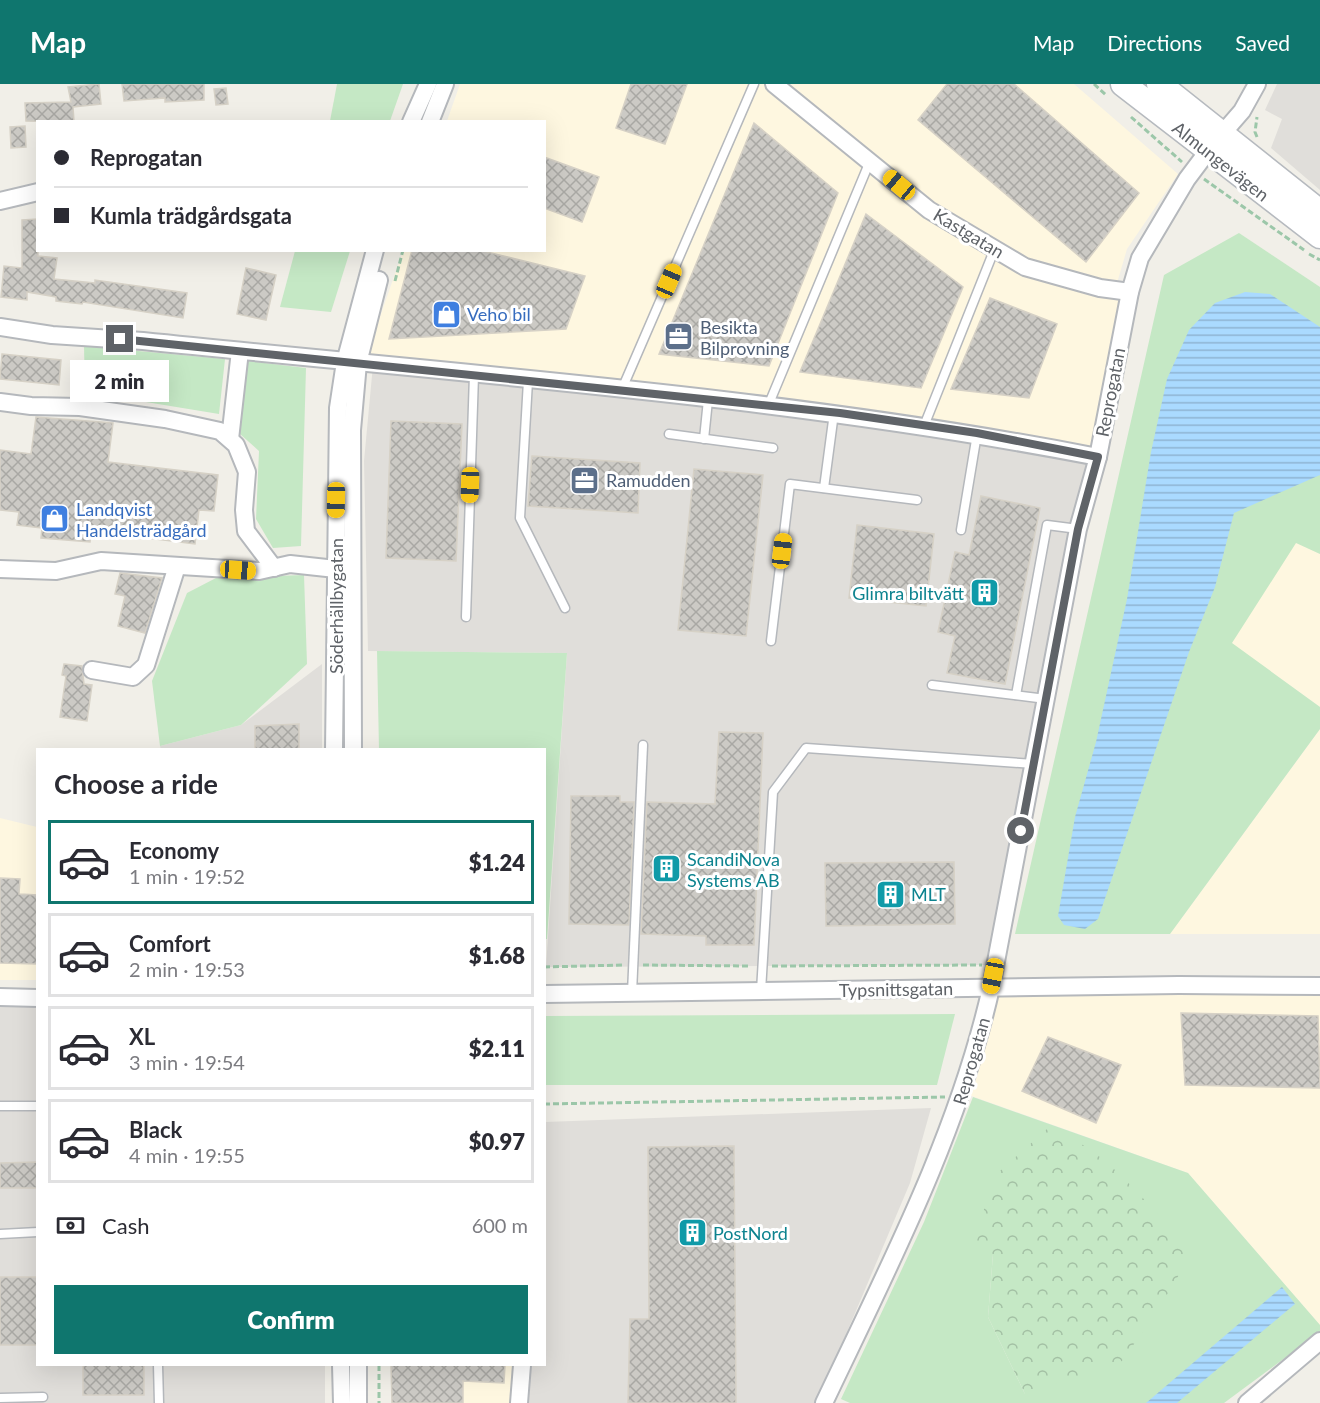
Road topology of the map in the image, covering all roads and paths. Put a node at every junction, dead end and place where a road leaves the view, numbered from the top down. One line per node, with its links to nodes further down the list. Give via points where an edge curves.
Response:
1 (428, 84): 8 (street)
2 (445, 84): 9 (street)
3 (754, 84): 27 (lane)
4 (774, 84): 11 (street, Kastgatan)
5 (1123, 84): 10 (main road, Almungevägen)
6 (1159, 84): 10 (main road, Almungevägen)
7 (1257, 84): 10 (street, Reprogatan, via 1242,111)
8 (412, 120)
9 (431, 120)
10 (1215, 143): 14 (main road, Almungevägen); 15 (main road, Almungevägen); 21 (street, Reprogatan, via 1186,179 1140,258)
11 (870, 160): 16 (street, Kastgatan, via 929,210); 30 (lane)
12 (36, 192): 13 (street)
13 (0, 201)
14 (1320, 212)
15 (1320, 236)
16 (995, 248): 21 (street, Kastgatan, via 1025,267 1100,288); 32 (lane)
17 (375, 252): 24 (street, Söderhällbygatan)
18 (386, 252): 24 (street, Söderhällbygatan)
19 (402, 252): 20 (path)
20 (392, 291)
21 (1130, 292): 38 (street, Reprogatan)
22 (0, 327): 23 (street)
23 (240, 351): 24 (street); 35 (street)
24 (351, 362): 25 (street); 46 (street, Söderhällbygatan, via 338,408)
25 (474, 375): 26 (street); 48 (lane)
26 (528, 381): 27 (street); 47 (lane, via 520,518)
27 (622, 391): 28 (street)
28 (708, 400): 30 (street); 36 (lane)
29 (0, 402): 35 (street, via 165,418 220,431)
30 (768, 406): 31 (street)
31 (834, 413): 32 (street); 39 (lane)
32 (924, 426): 33 (street)
33 (977, 433): 38 (street); 42 (lane)
34 (669, 434): 36 (lane)
35 (230, 439): 44 (street, via 247,472 246,531)
36 (704, 439): 37 (lane)
37 (773, 448)
38 (1098, 457): 41 (street, Reprogatan)
39 (824, 488): 40 (lane); 49 (lane, via 790,484)
40 (917, 500)
41 (1078, 529): 52 (lane, via 1047,525); 53 (street, Reprogatan)
42 (961, 530)
43 (177, 566): 44 (street, via 259,571); 45 (street, via 101,561 56,571); 50 (street, via 146,665 133,677)
44 (274, 568): 46 (street, via 290,564)
45 (0, 569)
46 (343, 570): 55 (street, Söderhällbygatan); 56 (street, Söderhällbygatan)
47 (565, 608)
48 (466, 617)
49 (771, 640)
50 (92, 670)
51 (932, 685): 52 (lane)
52 (1016, 695): 53 (lane)
53 (1046, 699): 57 (street, Reprogatan)
54 (643, 745): 61 (lane)
55 (334, 748)
56 (353, 748)
57 (1034, 764): 59 (street, Reprogatan); 60 (lane, via 806,748 773,792)
58 (1320, 986): 59 (street, Typsnittsgatan)
59 (991, 988): 60 (street, Typsnittsgatan); 65 (street, Reprogatan)
60 (761, 991): 61 (street, Typsnittsgatan)
61 (632, 993): 62 (street, Typsnittsgatan)
62 (546, 994)
63 (0, 997): 64 (street)
64 (36, 998)
65 (962, 1097): 66 (path); 84 (street, Reprogatan, via 900,1242)
66 (546, 1104)
67 (0, 1106): 68 (lane)
68 (36, 1106)
69 (36, 1232): 70 (lane)
70 (0, 1234)
71 (1320, 1341): 85 (street)
72 (158, 1366): 79 (lane)
73 (341, 1366): 80 (street)
74 (358, 1366): 81 (street)
75 (379, 1366): 82 (path)
76 (522, 1366): 83 (street)
77 (43, 1397): 78 (lane)
78 (0, 1398)
79 (159, 1403)
80 (342, 1403)
81 (358, 1403)
82 (379, 1403)
83 (519, 1403)
84 (824, 1403)
85 (1247, 1403)

